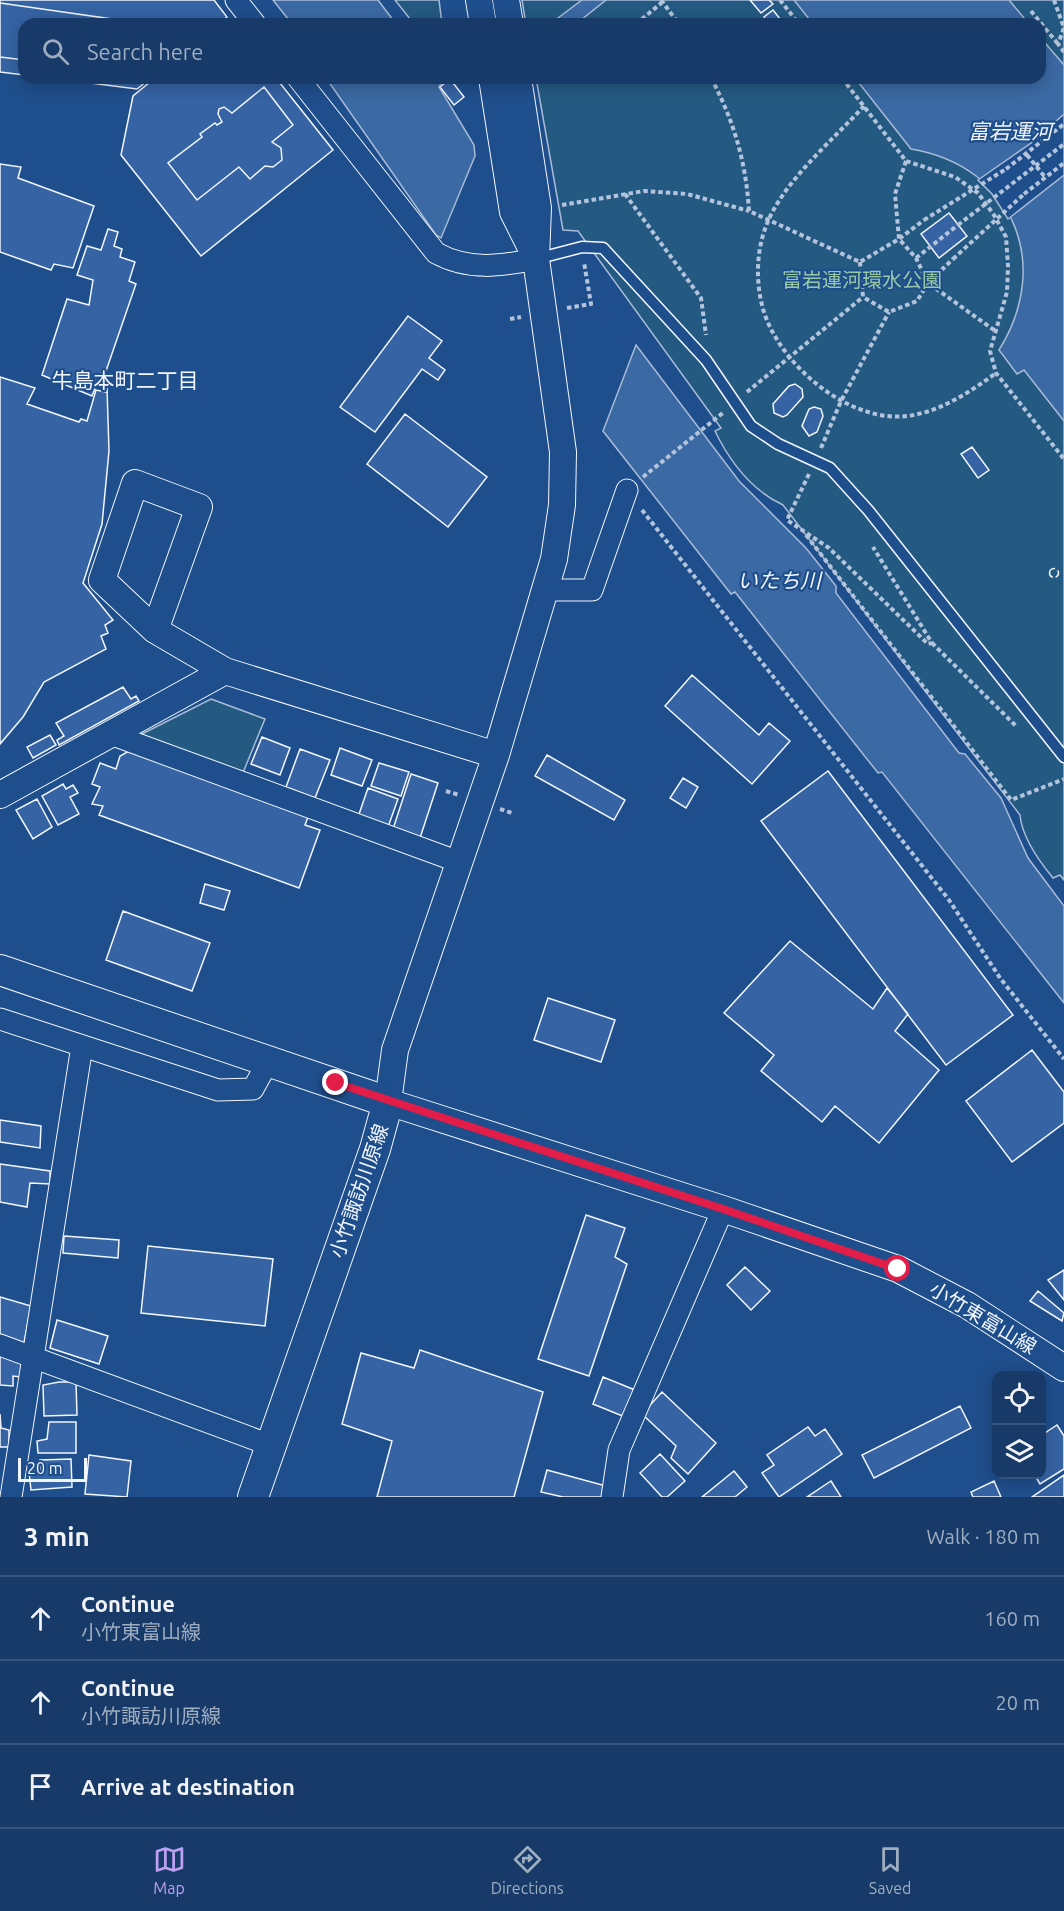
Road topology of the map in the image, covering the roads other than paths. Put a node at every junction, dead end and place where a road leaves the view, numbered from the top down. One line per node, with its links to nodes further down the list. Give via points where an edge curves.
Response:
1 (236, 0): 4 (street)
2 (479, 0): 5 (street)
3 (506, 0): 6 (street)
4 (250, 18)
5 (482, 18)
6 (509, 18)
7 (303, 84): 10 (street, via 436,253 449,260 490,268)
8 (493, 84): 10 (street, via 513,212)
9 (519, 84): 10 (street, via 538,208)
10 (537, 266): 12 (street, via 563,452 562,505); 17 (lane, via 582,247 603,248 706,360 751,426 778,444 830,468 868,510)
11 (632, 486): 12 (street, via 592,590)
12 (545, 590): 16 (street)
13 (155, 630): 13 (street, via 102,580 135,483 199,507); 14 (street)
14 (225, 670): 15 (street); 16 (street)
15 (113, 735): 18 (street); 19 (street)
16 (496, 755): 19 (street)
17 (1064, 757)
18 (0, 795)
19 (459, 862): 24 (street, via 398,1042)
20 (0, 970): 23 (main road, 小竹諏訪川原線)
21 (0, 1019): 22 (street)
22 (82, 1046): 23 (street, via 218,1090 253,1089); 27 (street)
23 (269, 1060): 24 (main road, 小竹諏訪川原線)
24 (388, 1102): 25 (street, 小竹東富山線); 29 (main road, 小竹諏訪川原線)
25 (723, 1209): 28 (street, 小竹東富山線, via 898,1269 967,1305); 32 (street, via 619,1450)
26 (0, 1345): 27 (street)
27 (34, 1358): 29 (street); 30 (street)
28 (1064, 1368)
29 (270, 1445): 31 (main road, 小竹諏訪川原線)
30 (11, 1497)
31 (253, 1497)
32 (612, 1497)

